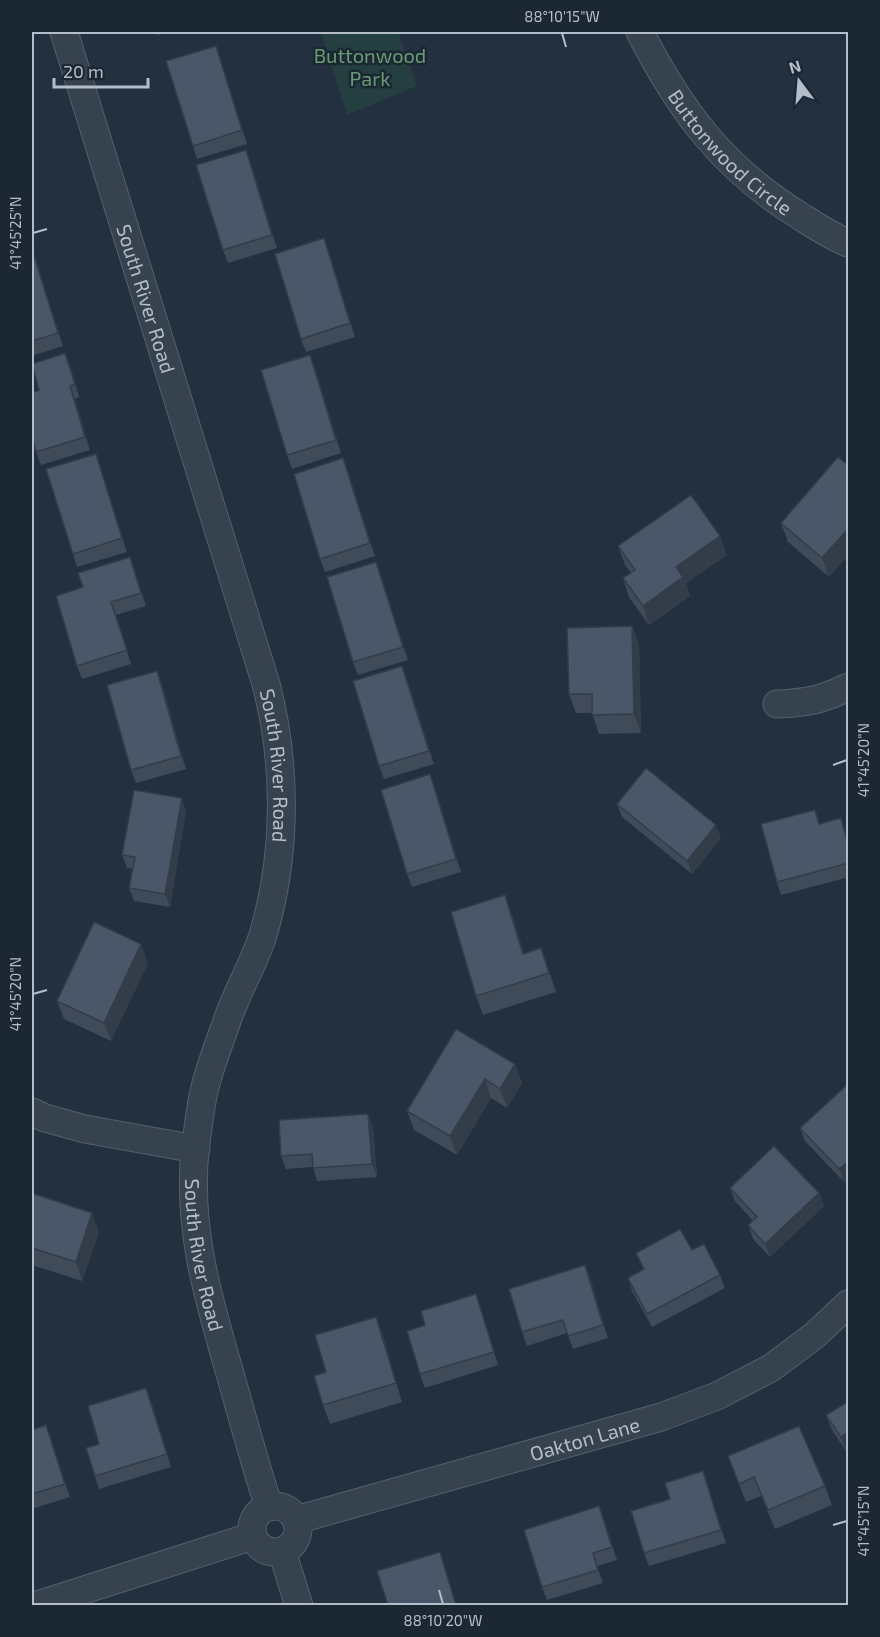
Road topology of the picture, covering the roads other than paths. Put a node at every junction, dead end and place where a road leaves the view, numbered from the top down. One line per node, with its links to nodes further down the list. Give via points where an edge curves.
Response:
1 (64, 32): 7 (street, South River Road, via 266,684 281,774 279,850 263,936 228,1018 205,1088)
2 (640, 32): 3 (street, Buttonwood Circle, via 677,98 739,171 784,206)
3 (849, 243)
4 (849, 687): 5 (street, via 803,703)
5 (777, 704)
6 (32, 1112): 7 (street, via 85,1130)
7 (195, 1149): 9 (street, South River Road, via 193,1192 201,1266)
8 (849, 1304): 10 (street, Oakton Lane, via 771,1368 717,1396 661,1417)
9 (269, 1507): 10 (street, via 282,1507); 11 (street, via 254,1521)
10 (296, 1520): 12 (street, via 294,1542)
11 (253, 1536): 12 (street, via 261,1548); 13 (street)
12 (282, 1551): 14 (street)
13 (34, 1605)
14 (299, 1605)

